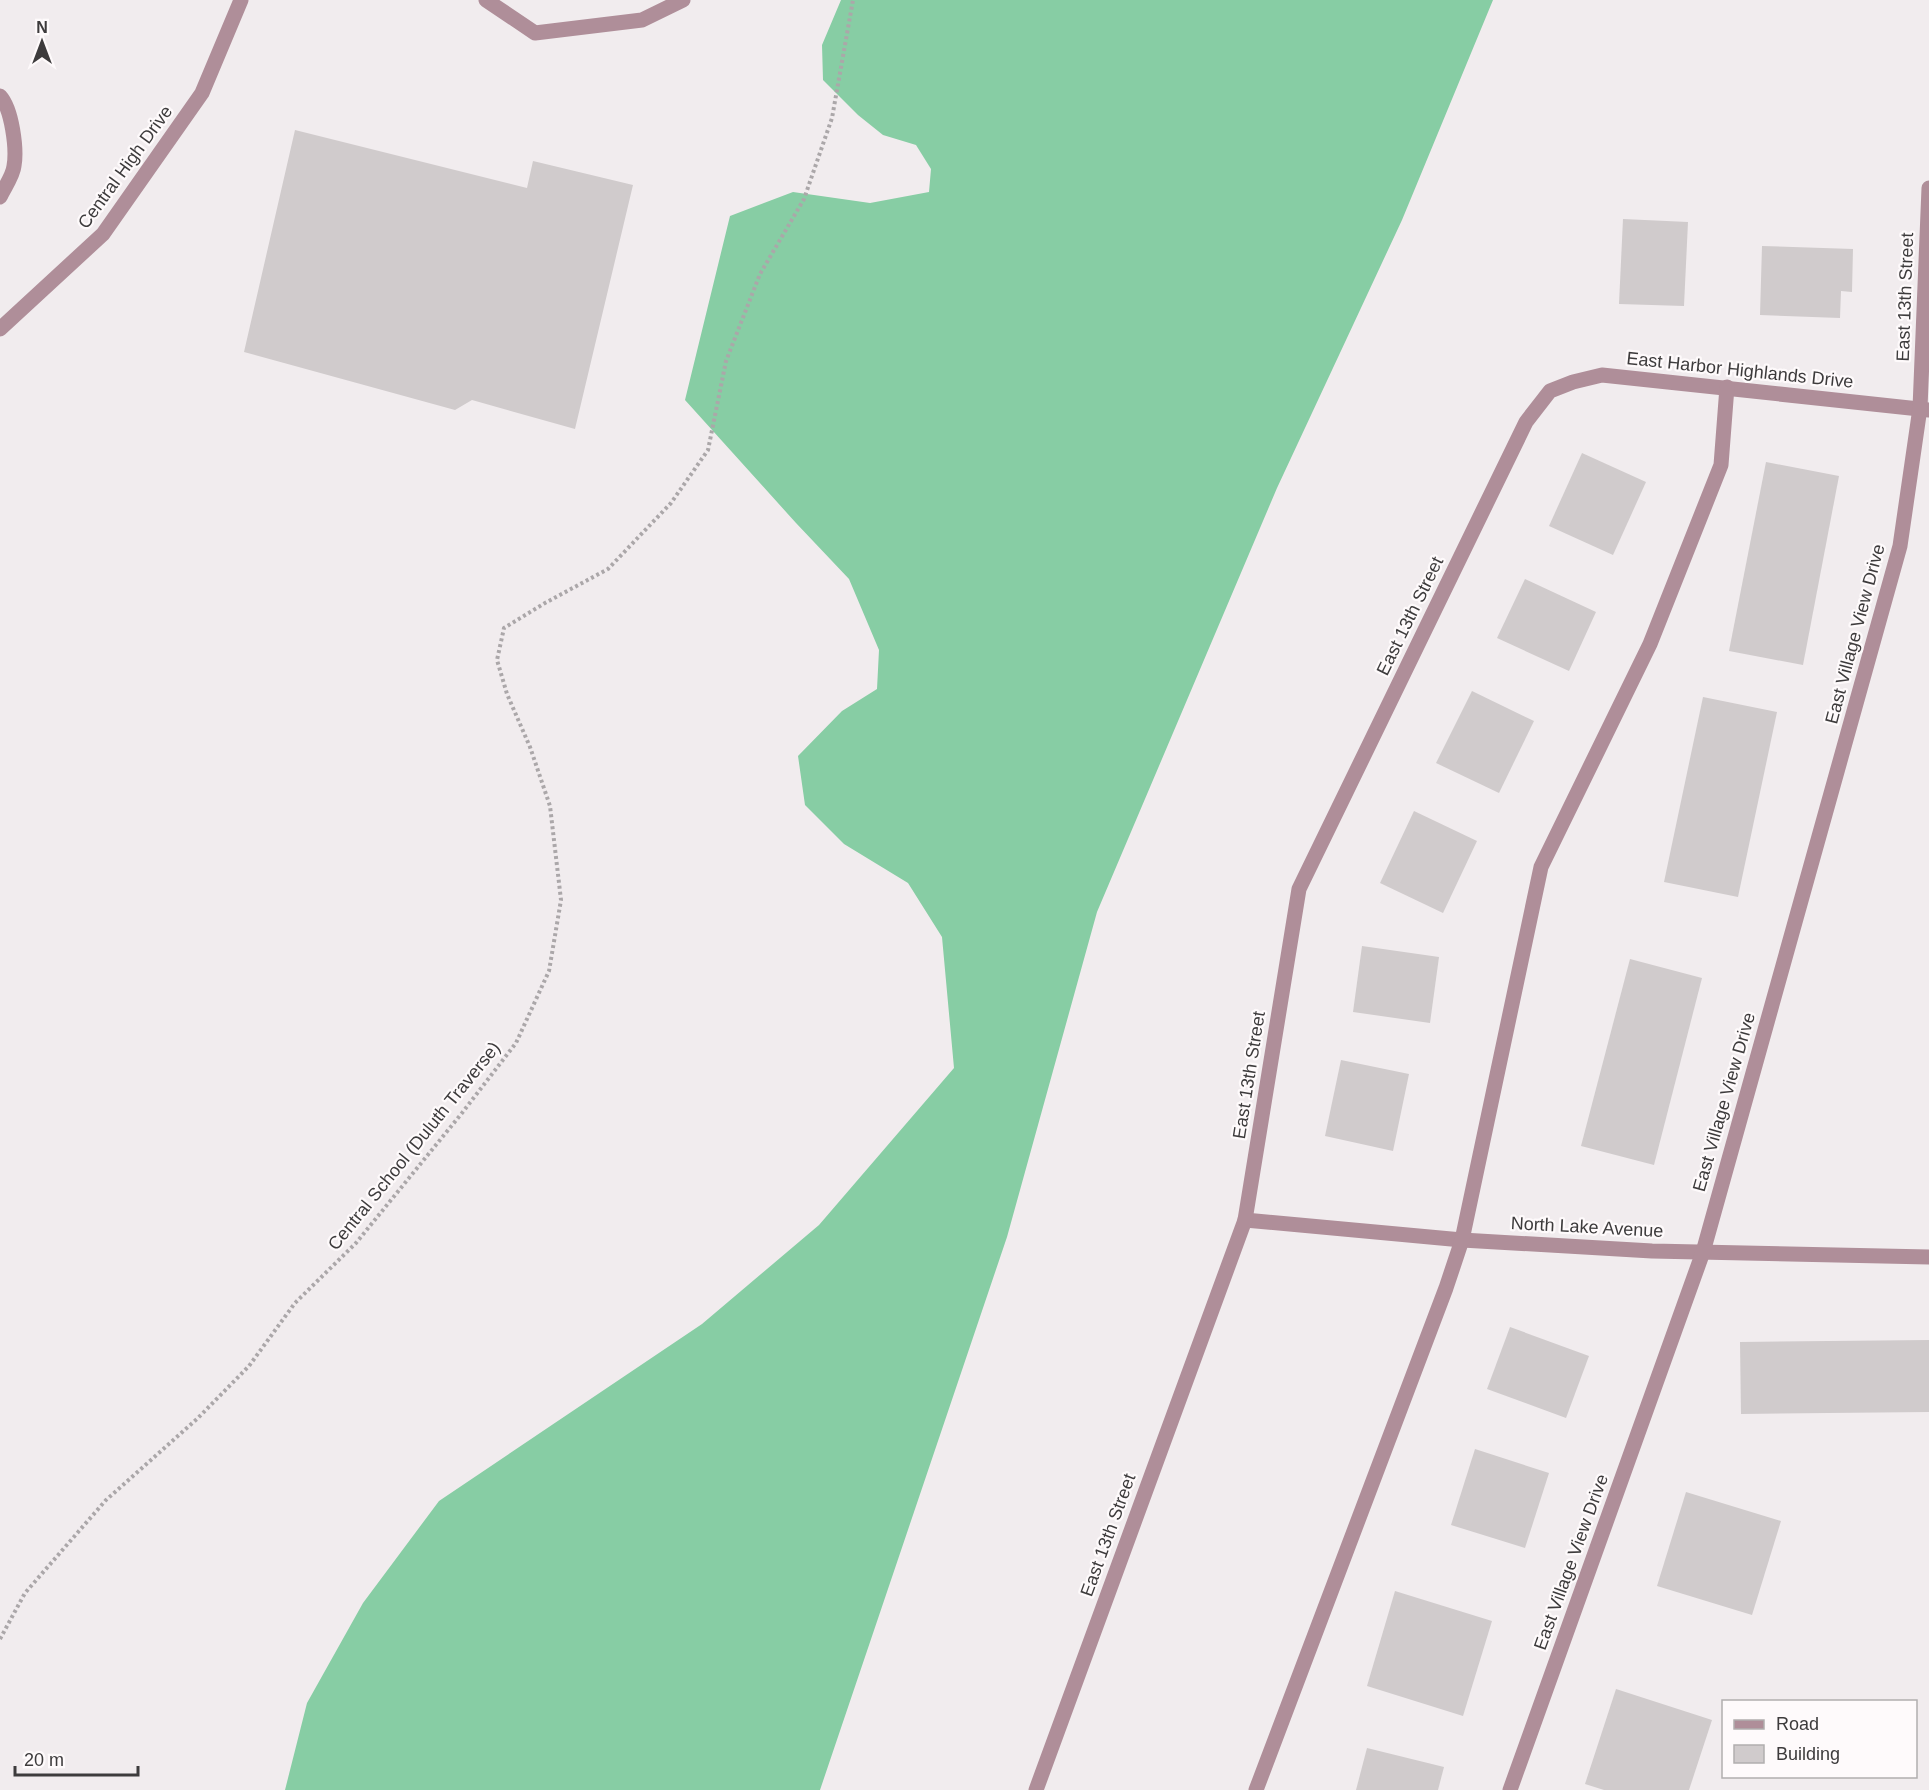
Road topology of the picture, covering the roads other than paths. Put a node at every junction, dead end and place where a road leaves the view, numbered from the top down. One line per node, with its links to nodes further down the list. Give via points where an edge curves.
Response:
1 (241, 0): 8 (street, Central High Drive, via 202,93 103,234)
2 (486, 0): 3 (street, via 535,33 642,20)
3 (683, 0)
4 (0, 96): 6 (street, via 12,126 14,168)
5 (1929, 188): 7 (street, East 13th Street)
6 (0, 197)
7 (1928, 239): 11 (street, East 13th Street)
8 (0, 329)
9 (1727, 387): 10 (street, East Harbor Highlands Drive, via 1602,375); 11 (street, East Harbor Highlands Drive); 13 (street, via 1720,465 1650,644 1541,867)
10 (1550, 391): 12 (street, East 13th Street, via 1526,422 1299,889)
11 (1924, 409): 14 (street, East Village View Drive, via 1900,546)
12 (1245, 1220): 13 (street, North Lake Avenue); 16 (street, East 13th Street)
13 (1462, 1240): 14 (street, North Lake Avenue); 17 (street)
14 (1703, 1252): 15 (street, North Lake Avenue); 18 (street, East Village View Drive)
15 (1929, 1257)
16 (1036, 1790)
17 (1256, 1790)
18 (1510, 1790)

